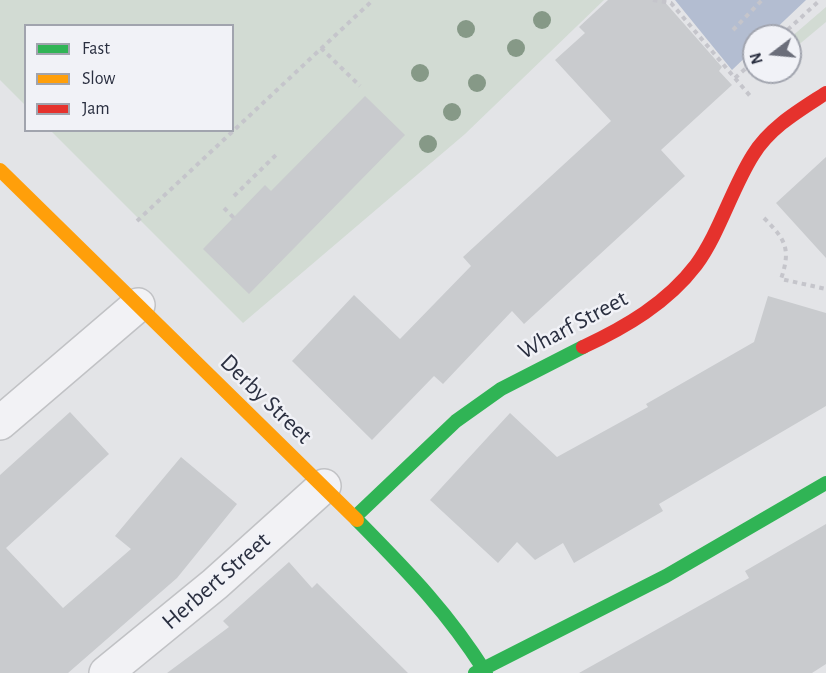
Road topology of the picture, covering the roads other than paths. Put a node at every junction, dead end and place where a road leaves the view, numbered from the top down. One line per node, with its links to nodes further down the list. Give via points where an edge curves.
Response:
1 (826, 93): 7 (street, Wharf Street, via 787,118 754,153 697,264 664,299 624,328 501,389 456,421)
2 (0, 170): 3 (street, Derby Street)
3 (138, 305): 4 (street); 6 (street, Derby Street)
4 (0, 423)
5 (826, 483): 8 (street, via 666,576)
6 (324, 486): 7 (street, Derby Street); 9 (street, Herbert Street, via 215,584)
7 (355, 517): 8 (street, Derby Street, via 431,595 459,630)
8 (481, 671)
9 (106, 673)

